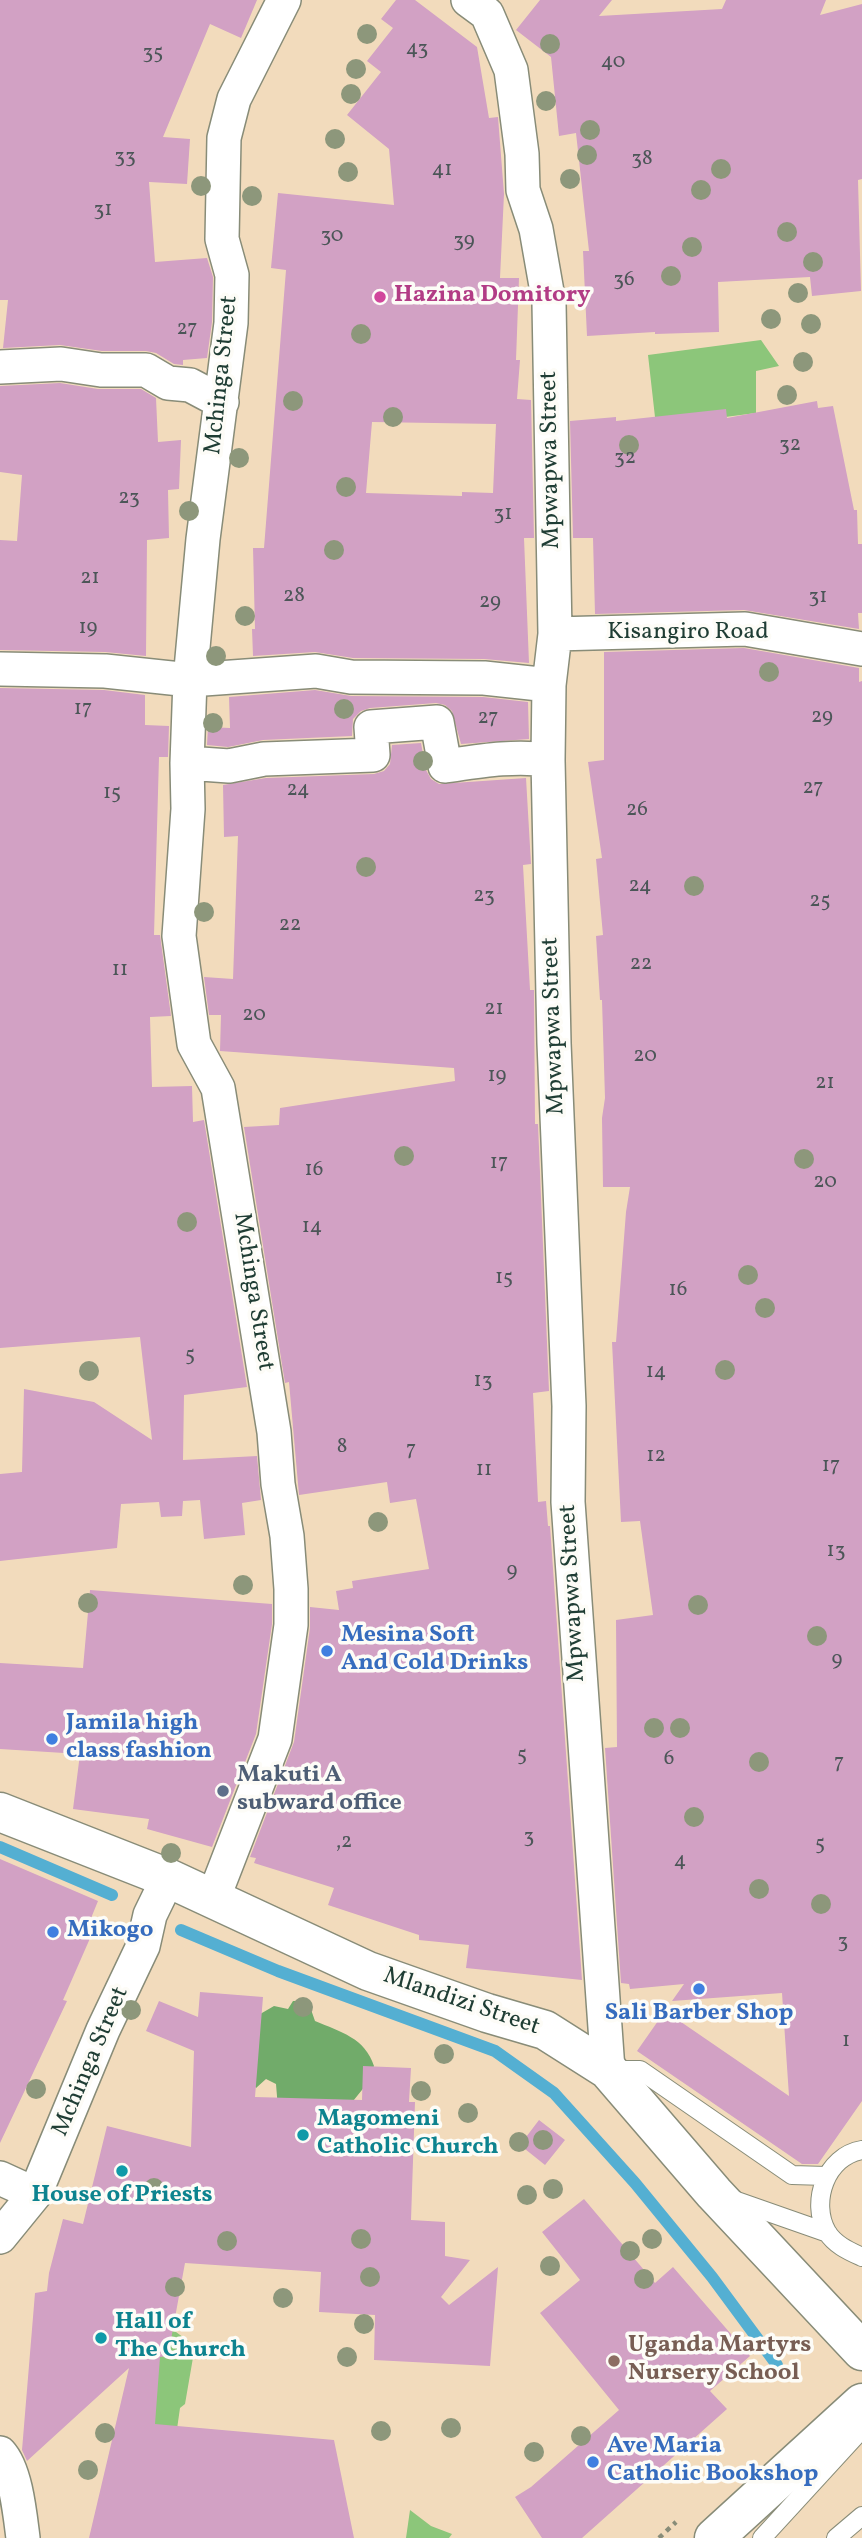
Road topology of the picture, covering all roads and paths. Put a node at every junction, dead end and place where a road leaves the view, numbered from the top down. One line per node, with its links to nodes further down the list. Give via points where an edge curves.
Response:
1 (284, 0): 4 (street, Mchinga Street, via 234,99 224,138 222,239 232,275)
2 (468, 0): 5 (street, Mpwapwa Street, via 487,14 511,70 523,190 536,229 549,303)
3 (0, 367): 4 (street, via 61,364 146,370)
4 (222, 402): 8 (street, Mchinga Street)
5 (555, 634): 6 (street, Kisangiro Road, via 745,629); 9 (street, Mpwapwa Street)
6 (862, 649)
7 (0, 669): 8 (street, via 105,671)
8 (190, 680): 9 (street, via 316,671 351,677 484,678); 11 (street, Mchinga Street)
9 (549, 685): 10 (street, Mpwapwa Street)
10 (548, 760): 11 (street, via 491,759 445,766 437,722 370,727 373,755 264,759 229,766); 15 (street, Mpwapwa Street, via 568,1502)
11 (187, 763): 14 (street, Mchinga Street, via 179,936 194,1044 218,1088 232,1167 274,1432 291,1589 275,1739)
12 (0, 1812): 13 (street, Mlandizi Street)
13 (168, 1878): 14 (street, Mlandizi Street); 20 (street, Mchinga Street)
14 (213, 1899): 15 (street, Mlandizi Street, via 368,1971 545,2030)
15 (608, 2070): 17 (lane, via 640,2070 792,2175); 19 (street, Mlandizi Street)
16 (862, 2150): 17 (lane, via 839,2161)
17 (827, 2176): 21 (lane, via 820,2195)
18 (0, 2178): 20 (street)
19 (715, 2193): 21 (lane); 24 (street, Mlandizi Street)
20 (35, 2194): 22 (street, Mchinga Street)
21 (828, 2233): 23 (lane, via 843,2248)
22 (0, 2237)
23 (862, 2257)
24 (862, 2351)
25 (862, 2403): 30 (street)
26 (862, 2429): 31 (lane)
27 (0, 2453): 29 (street, via 12,2477)
28 (862, 2516): 32 (lane)
29 (23, 2538)
30 (714, 2538)
31 (762, 2538)
32 (836, 2538)

